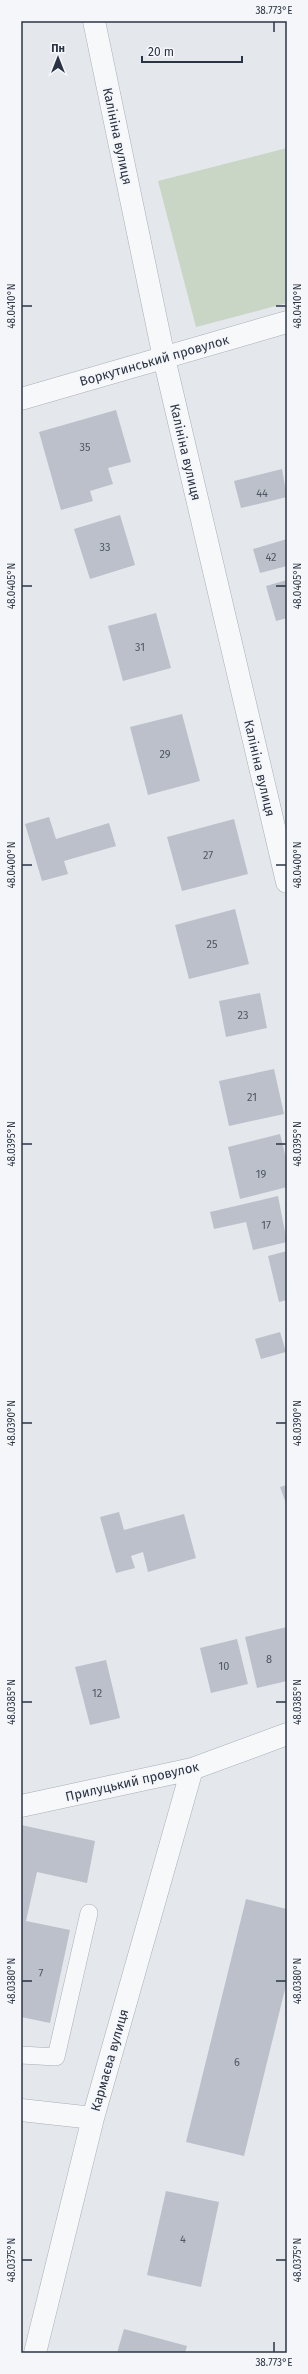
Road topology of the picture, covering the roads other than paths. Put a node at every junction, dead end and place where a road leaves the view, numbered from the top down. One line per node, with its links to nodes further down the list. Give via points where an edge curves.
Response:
1 (94, 21): 3 (street, Калініна вулиця)
2 (287, 322): 3 (street, Воркутинський провулок)
3 (164, 358): 4 (street, Воркутинський провулок); 5 (street, Калініна вулиця)
4 (21, 399)
5 (287, 882)
6 (287, 1734): 7 (street, Прилуцький провулок)
7 (192, 1769): 8 (street, Прилуцький провулок); 12 (street, Кармаєва вулиця)
8 (21, 1806)
9 (89, 1913): 10 (lane, via 56,2057)
10 (21, 2056)
11 (21, 2110): 12 (street)
12 (93, 2118): 13 (street, Кармаєва вулиця)
13 (35, 2353)

